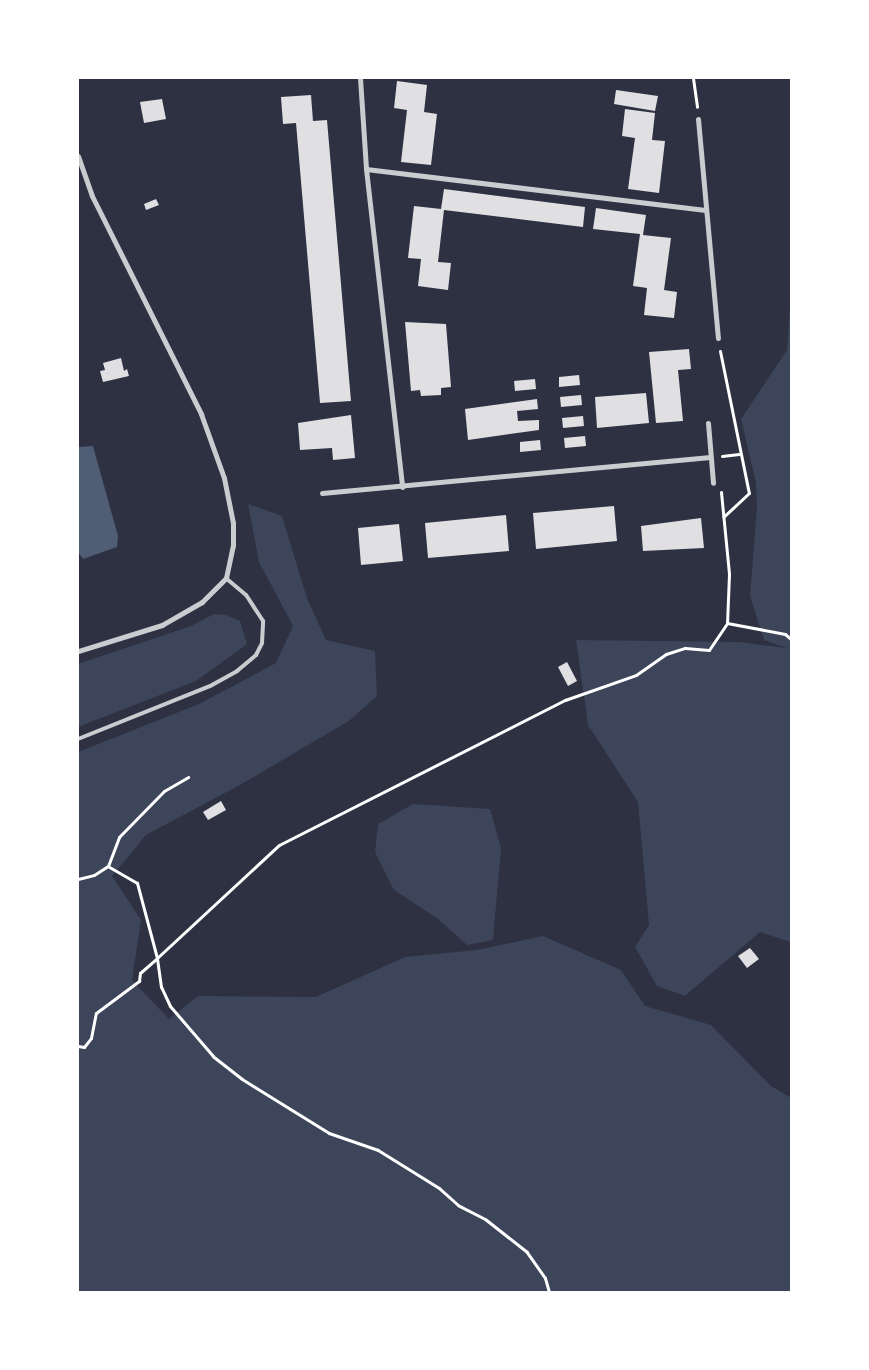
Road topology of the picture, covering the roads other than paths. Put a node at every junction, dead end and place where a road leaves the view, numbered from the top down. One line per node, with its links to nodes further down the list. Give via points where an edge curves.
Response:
1 (360, 78): 4 (street)
2 (698, 119): 5 (street)
3 (78, 156): 12 (street, via 92,196 197,406 217,455 233,523 233,545)
4 (366, 169): 5 (street); 10 (street)
5 (706, 210): 6 (street)
6 (718, 338)
7 (708, 423): 8 (street)
8 (710, 457): 9 (street); 10 (street)
9 (713, 483)
10 (402, 487): 11 (street)
11 (322, 493)
12 (226, 578): 13 (street, via 202,602 174,620); 14 (lane, via 246,595 263,621 262,643 256,655 237,671 212,685)
13 (78, 651)
14 (78, 739)

